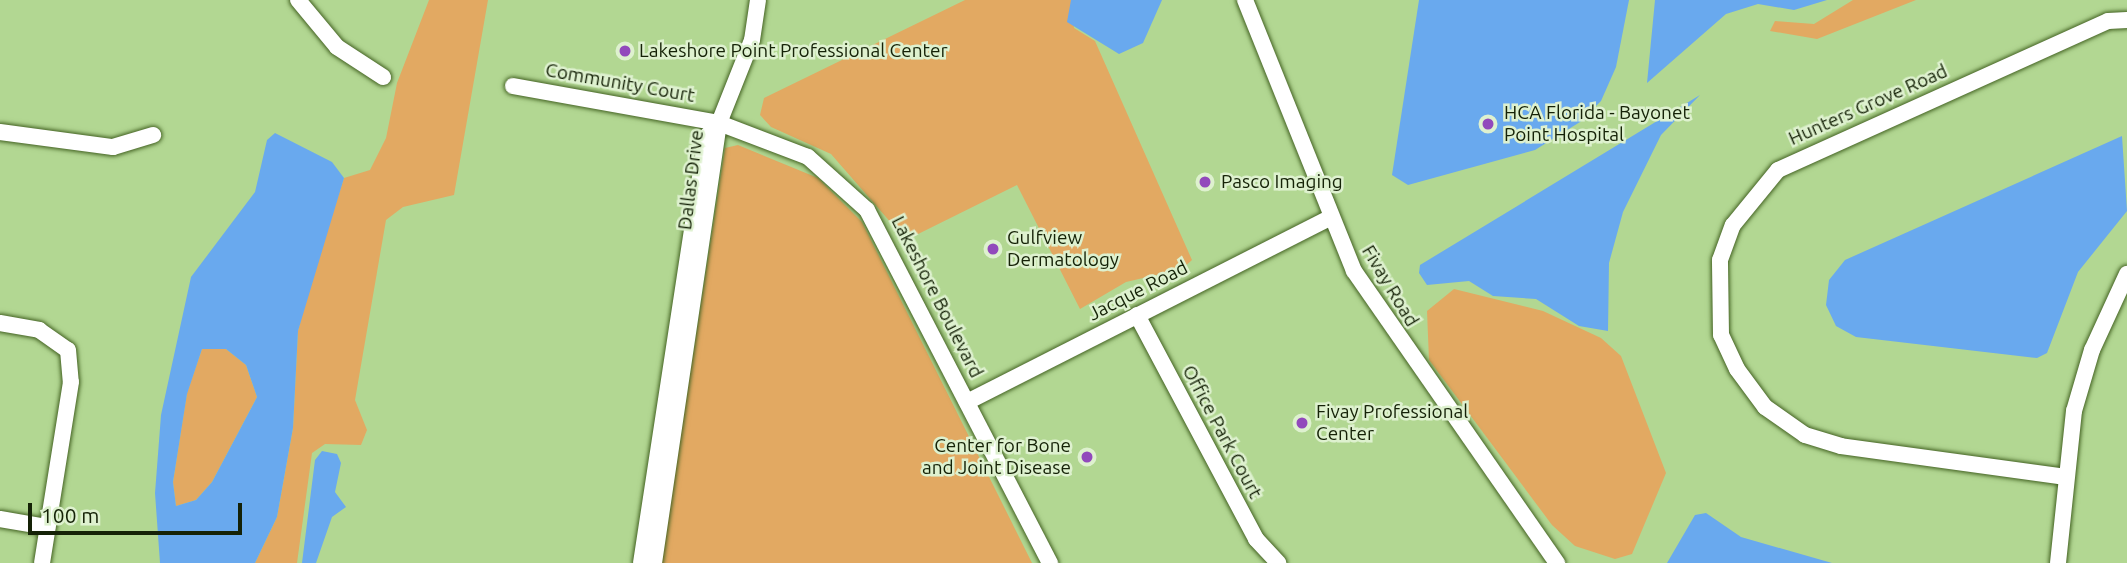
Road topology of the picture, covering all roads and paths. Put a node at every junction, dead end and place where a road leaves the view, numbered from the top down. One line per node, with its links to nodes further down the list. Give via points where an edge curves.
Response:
1 (298, 0): 5 (street, via 337,47)
2 (758, 0): 7 (street, via 752,40)
3 (1245, 0): 10 (street, Fivay Road)
4 (2127, 20): 15 (street, Hunters Grove Road, via 2108,21 1778,170 1733,225 1720,260 1721,335 1737,369 1765,407 1805,435 1842,446)
5 (383, 77)
6 (513, 86): 7 (street, Community Court)
7 (719, 123): 14 (street, Lakeshore Boulevard, via 808,157 867,210); 19 (street, Dallas Drive, via 706,137); 20 (street, Dallas Drive)
8 (0, 132): 9 (street, via 113,147)
9 (153, 135)
10 (1329, 218): 12 (street, Jacque Road); 23 (street, Fivay Road, via 1354,271 1429,387)
11 (2127, 274): 15 (street, via 2092,350)
12 (1137, 315): 14 (street, Jacque Road); 22 (street, Office Park Court, via 1256,539)
13 (0, 323): 17 (street, via 39,330 68,350 71,382)
14 (967, 402): 21 (street, Lakeshore Boulevard)
15 (2066, 477): 24 (street)
16 (0, 519): 17 (street)
17 (47, 527): 18 (street)
18 (43, 563)
19 (641, 563)
20 (654, 563)
21 (1050, 563)
22 (1278, 563)
23 (1557, 563)
24 (2058, 563)

